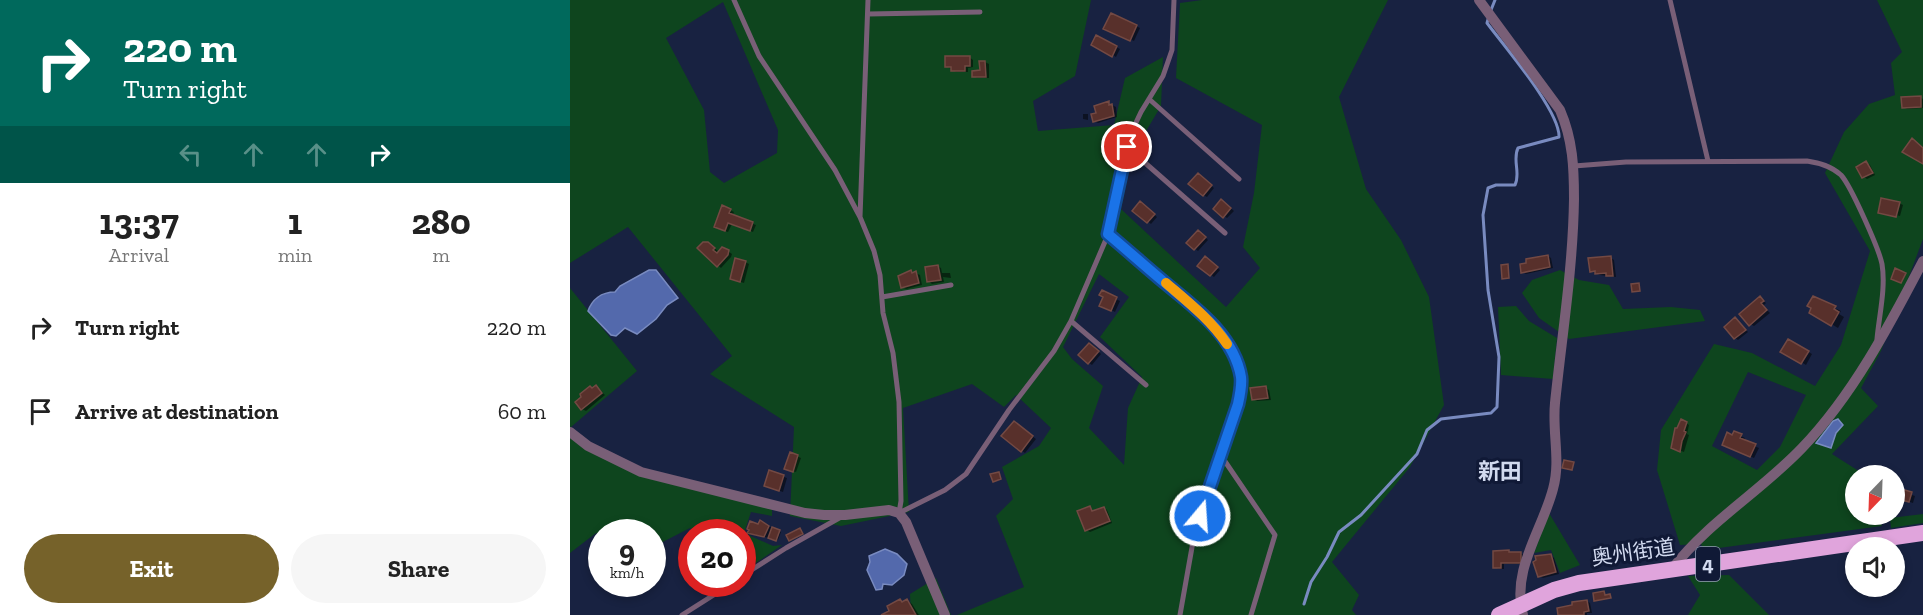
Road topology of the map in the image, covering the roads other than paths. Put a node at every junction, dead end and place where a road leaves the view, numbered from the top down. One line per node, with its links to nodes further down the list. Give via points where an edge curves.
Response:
1 (735, 0): 13 (lane, via 759,56 835,170)
2 (868, 0): 7 (lane)
3 (1174, 0): 8 (lane, via 1172,50)
4 (1479, 0): 11 (street, via 1560,110 1567,125)
5 (1670, 0): 10 (lane)
6 (980, 12): 7 (lane)
7 (868, 14): 13 (lane)
8 (1149, 99): 9 (lane); 12 (lane)
9 (1127, 147): 14 (lane); 15 (lane)
10 (1708, 161): 11 (lane); 20 (lane, via 1807,161 1832,168 1843,178 1876,244 1882,266)
11 (1574, 166): 30 (street, via 1574,237 1555,406 1557,470 1524,565)
12 (1239, 179)
13 (860, 218): 18 (lane, via 874,251)
14 (1108, 234): 19 (lane); 23 (lane, via 1202,314 1218,330 1237,362 1242,386)
15 (1226, 234)
16 (1923, 261): 20 (street)
17 (951, 285): 18 (lane)
18 (882, 297): 24 (lane, via 899,402)
19 (1071, 321): 21 (lane); 24 (lane, via 966,474 945,490)
20 (1877, 347): 28 (street, via 1803,447 1693,542)
21 (1146, 386)
22 (570, 432): 25 (street, via 588,446 641,472 805,513)
23 (1220, 454): 33 (lane, via 1194,536); 34 (lane, via 1275,535)
24 (899, 513): 25 (street, via 889,510); 32 (street)
25 (845, 515): 27 (lane)
26 (1923, 533): 28 (highway, 奥州街道 / 4)
27 (756, 567)
28 (1672, 569): 30 (highway, 奥州街道 / 4, via 1579,583 1554,590)
29 (710, 597): 31 (lane)
30 (1522, 610): 35 (highway, 奥州街道 / 4)
31 (682, 615)
32 (945, 615)
33 (1180, 615)
34 (1251, 615)
35 (1498, 615)

